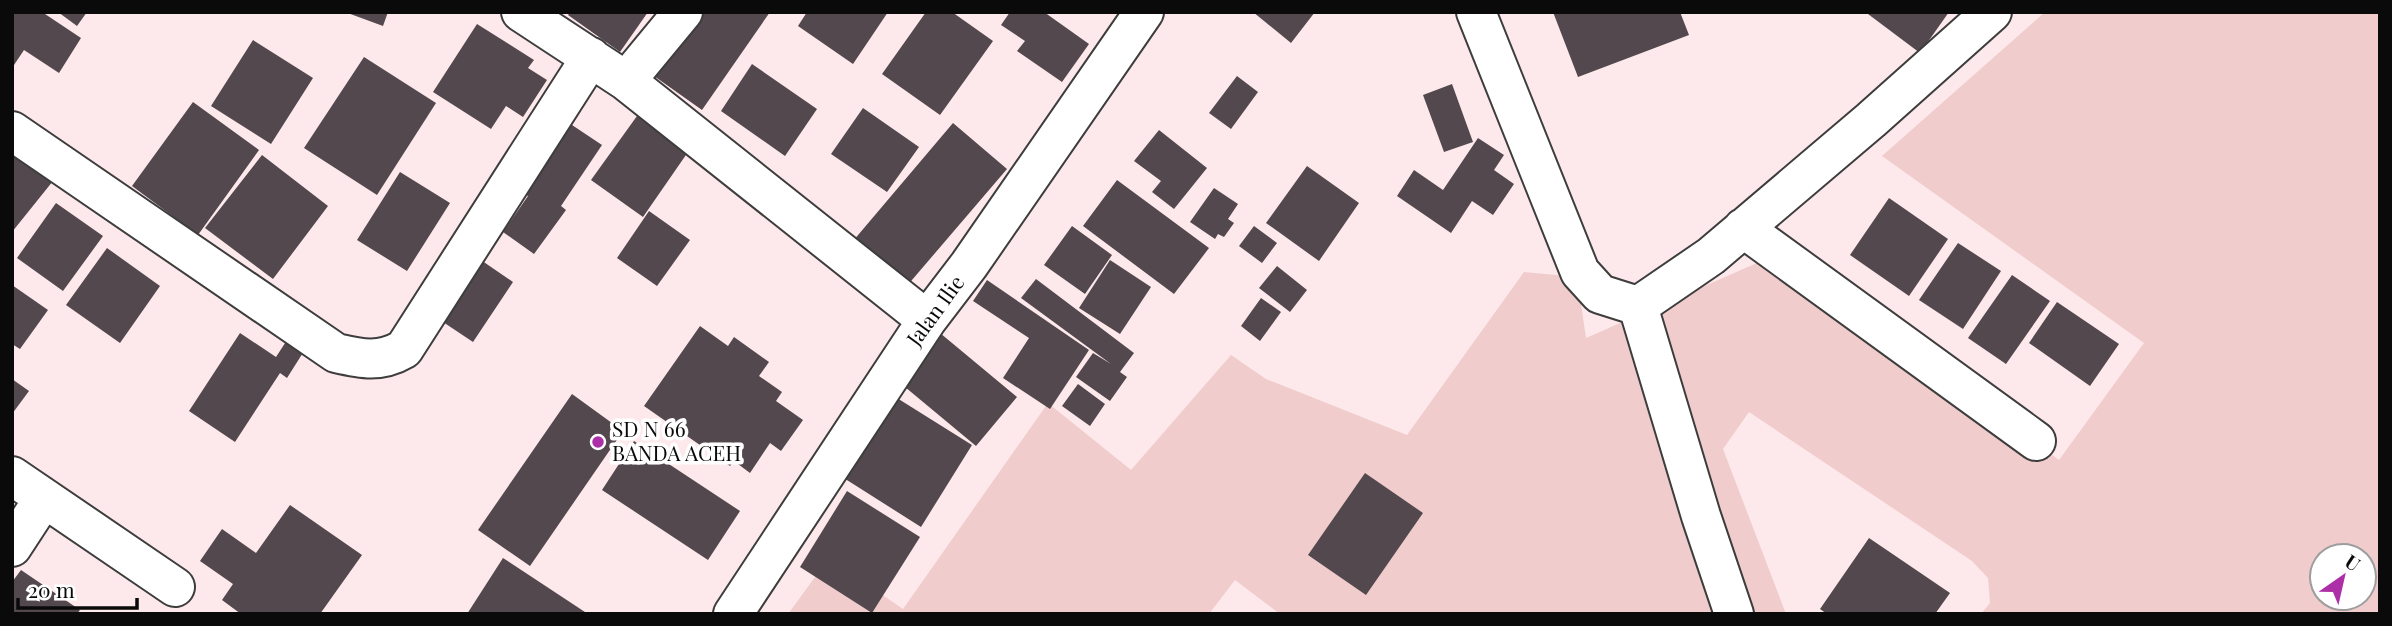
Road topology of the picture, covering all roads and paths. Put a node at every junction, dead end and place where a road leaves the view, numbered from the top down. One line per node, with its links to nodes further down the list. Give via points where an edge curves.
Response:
1 (521, 12): 6 (street)
2 (683, 12): 7 (street)
3 (1144, 12): 11 (street, Jalan Ilie)
4 (1475, 12): 10 (street, via 1580,272 1600,294)
5 (1992, 12): 9 (street)
6 (591, 57): 7 (street); 8 (street, via 404,349 392,357 369,360 336,353)
7 (626, 81): 11 (street)
8 (12, 131)
9 (1743, 228): 10 (street); 12 (street)
10 (1638, 306): 18 (street)
11 (927, 320): 17 (street, Jalan Ilie)
12 (2036, 441)
13 (12, 476): 14 (street)
14 (44, 498): 15 (street); 16 (street)
15 (12, 547)
16 (175, 587)
17 (733, 614)
18 (1734, 614)

